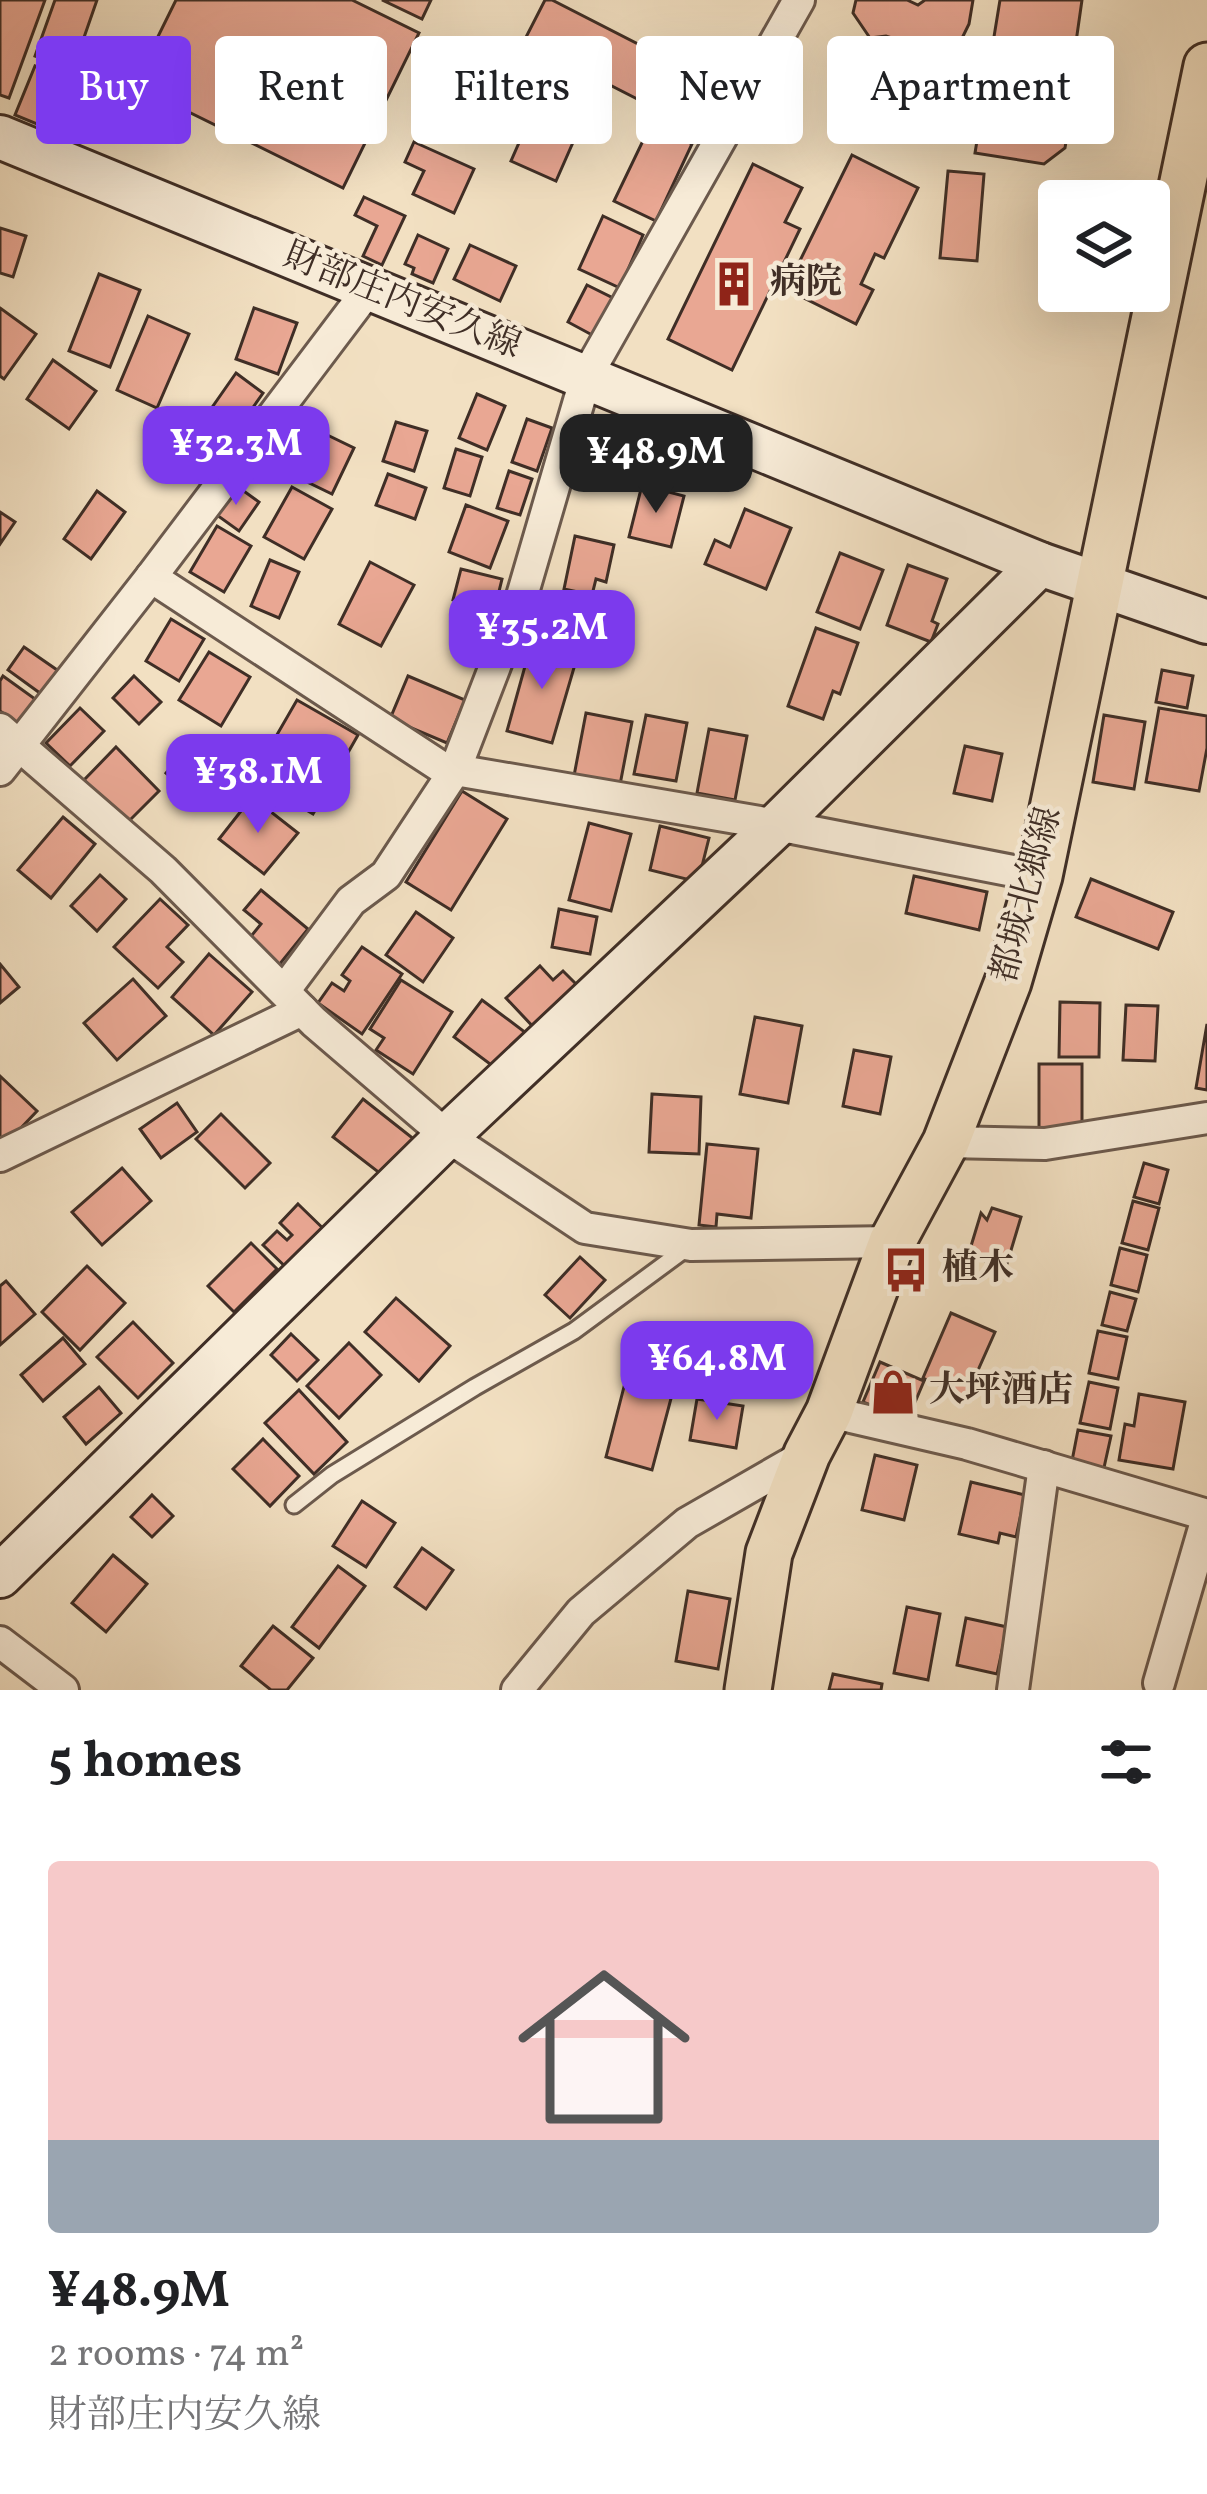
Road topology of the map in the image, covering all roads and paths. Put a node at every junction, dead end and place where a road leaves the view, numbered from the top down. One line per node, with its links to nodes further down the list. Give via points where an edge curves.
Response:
1 (799, 0): 5 (street)
2 (1206, 75): 8 (main road, 都城北郷線)
3 (0, 136): 4 (street, 財部庄内安久線)
4 (368, 290): 5 (street, 財部庄内安久線); 7 (street)
5 (586, 377): 6 (street, 財部庄内安久線); 12 (street, via 522,596)
6 (1040, 564): 8 (street, 財部庄内安久線); 13 (street)
7 (151, 577): 10 (street); 12 (street)
8 (1100, 585): 9 (street, 財部庄内安久線); 14 (main road, 都城北郷線)
9 (1207, 622)
10 (10, 736): 11 (street); 15 (street, via 163,870)
11 (0, 770)
12 (454, 772): 13 (street); 15 (street, via 386,875 351,901)
13 (777, 825): 14 (street); 17 (street)
14 (1039, 876): 18 (main road, 都城北郷線)
15 (293, 1001): 17 (street); 19 (street)
16 (1207, 1118): 18 (street, via 1045,1144)
17 (447, 1136): 21 (street, via 585,1228); 27 (street)
18 (946, 1142): 20 (main road, 都城北郷線)
19 (0, 1156)
20 (892, 1242): 21 (street); 22 (main road, 都城北郷線)
21 (691, 1245): 25 (lane, via 574,1331)
22 (829, 1412): 23 (main road, 都城北郷線); 24 (street)
23 (807, 1454): 31 (street, via 687,1523 580,1612); 32 (main road, 都城北郷線, via 769,1553)
24 (1044, 1466): 26 (street); 33 (street)
25 (294, 1505)
26 (1207, 1517): 29 (street)
27 (0, 1576)
28 (0, 1642): 30 (street)
29 (1159, 1683)
30 (63, 1690)
31 (518, 1690)
32 (748, 1690)
33 (1013, 1690)

